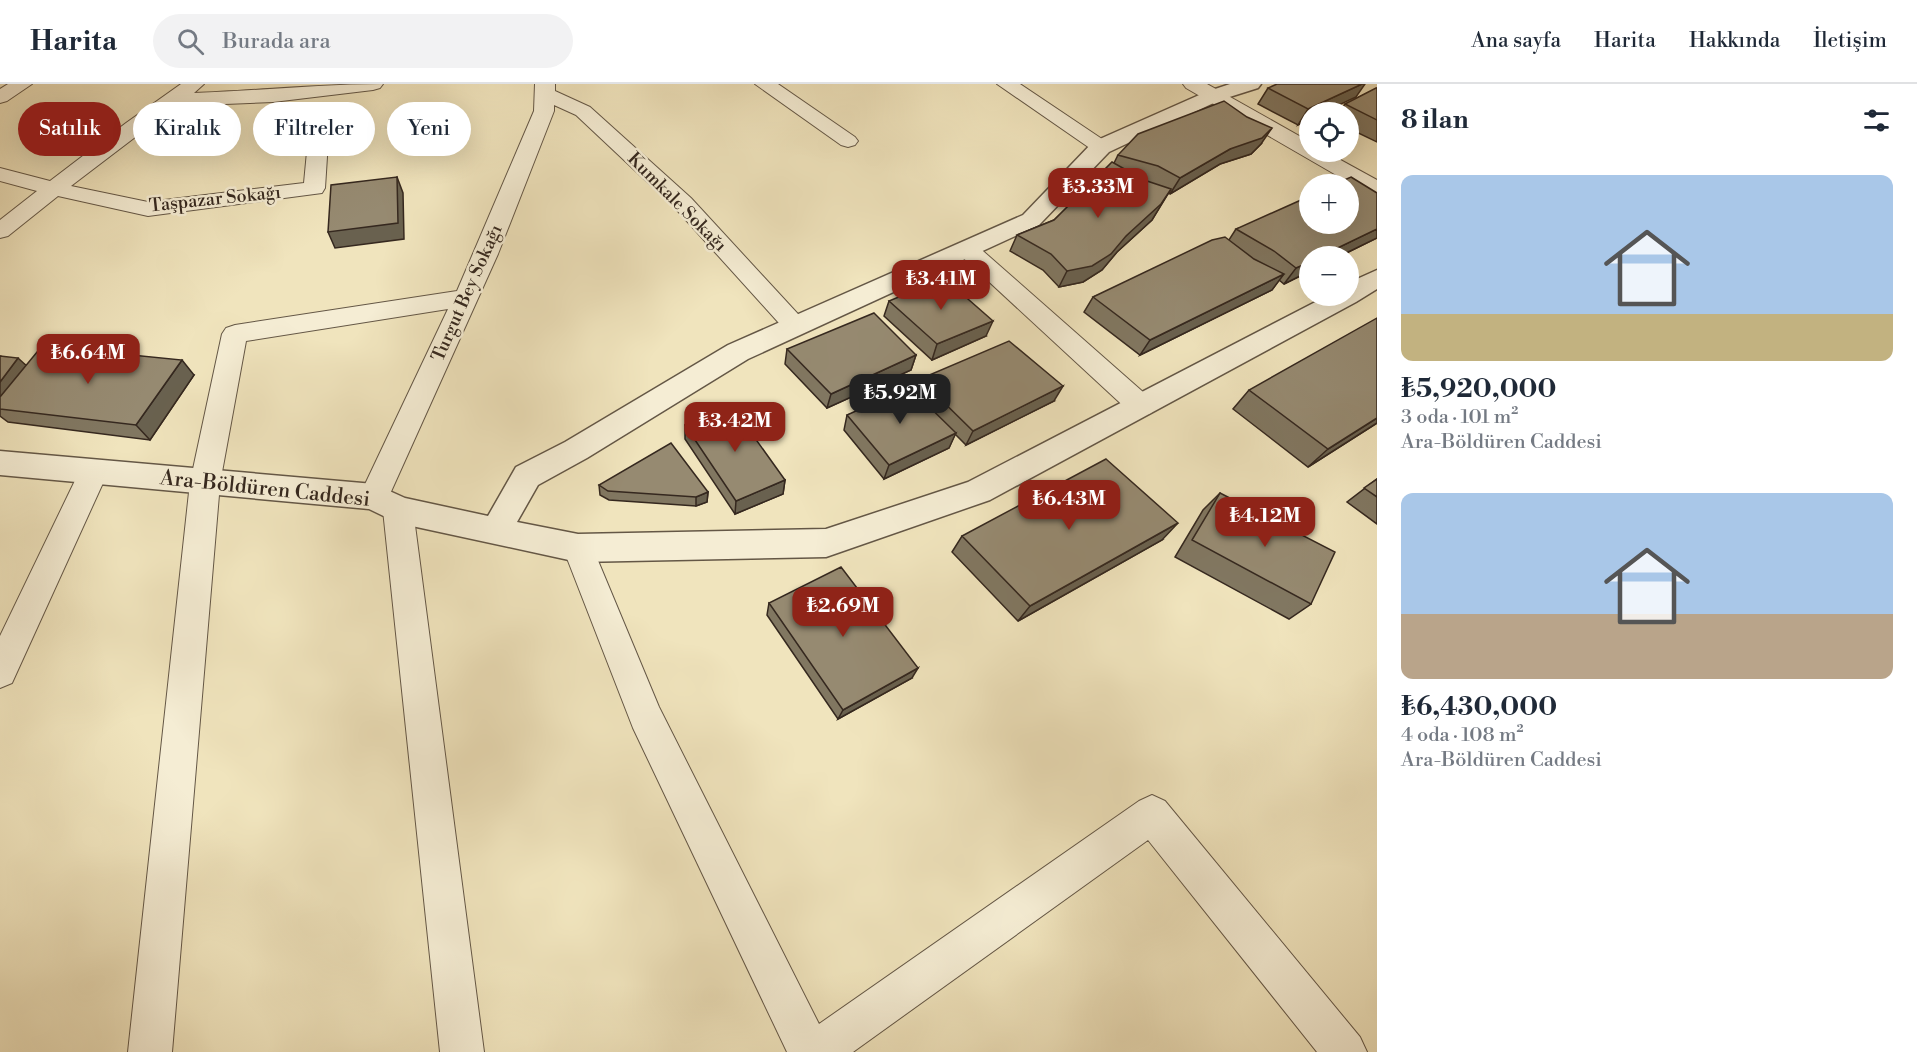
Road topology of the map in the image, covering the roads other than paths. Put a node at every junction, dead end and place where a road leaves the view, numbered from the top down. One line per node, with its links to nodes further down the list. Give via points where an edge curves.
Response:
1 (22, 84): 9 (street)
2 (195, 84): 10 (street)
3 (373, 84): 10 (street, via 273,96)
4 (765, 84): 11 (street)
5 (1007, 84): 13 (street)
6 (1251, 84): 8 (street)
7 (545, 89): 23 (street, Turgut Bey Sokağı, via 544,111); 25 (street, Kumkale Sokağı, via 583,111 682,203)
8 (1203, 90): 12 (street); 13 (street)
9 (0, 97)
10 (172, 100): 17 (street)
11 (848, 141)
12 (1299, 145)
13 (1101, 147): 20 (street, via 1031,220)
14 (317, 156): 17 (street, Taşpazar Sokağı, via 314,188 148,208)
15 (1329, 162): 18 (street)
16 (0, 174): 17 (street, Taşpazar Sokağı)
17 (55, 189): 19 (street)
18 (1377, 189)
19 (0, 231)
20 (967, 249): 25 (street); 26 (street)
21 (1377, 278): 22 (street, Ara-Böldüren Caddesi)
22 (1359, 289)
23 (465, 298): 29 (street, via 235,334); 30 (street, Turgut Bey Sokağı)
24 (1327, 306): 26 (street, Ara-Böldüren Caddesi)
25 (796, 326): 31 (street, via 738,352 527,476)
26 (1141, 406): 32 (street, Ara-Böldüren Caddesi, via 979,491 826,543)
27 (0, 463): 28 (street, Ara-Böldüren Caddesi)
28 (93, 472): 29 (street, Ara-Böldüren Caddesi); 33 (street)
29 (205, 483): 30 (street, Ara-Böldüren Caddesi); 34 (street)
30 (386, 503): 31 (street, Ara-Böldüren Caddesi); 35 (street)
31 (496, 531): 32 (street, Ara-Böldüren Caddesi)
32 (578, 548): 36 (street, via 645,716)
33 (0, 672)
34 (150, 1052)
35 (462, 1052)
36 (810, 1052)
37 (816, 1052): 38 (street, via 1152,814)
38 (1345, 1052)

